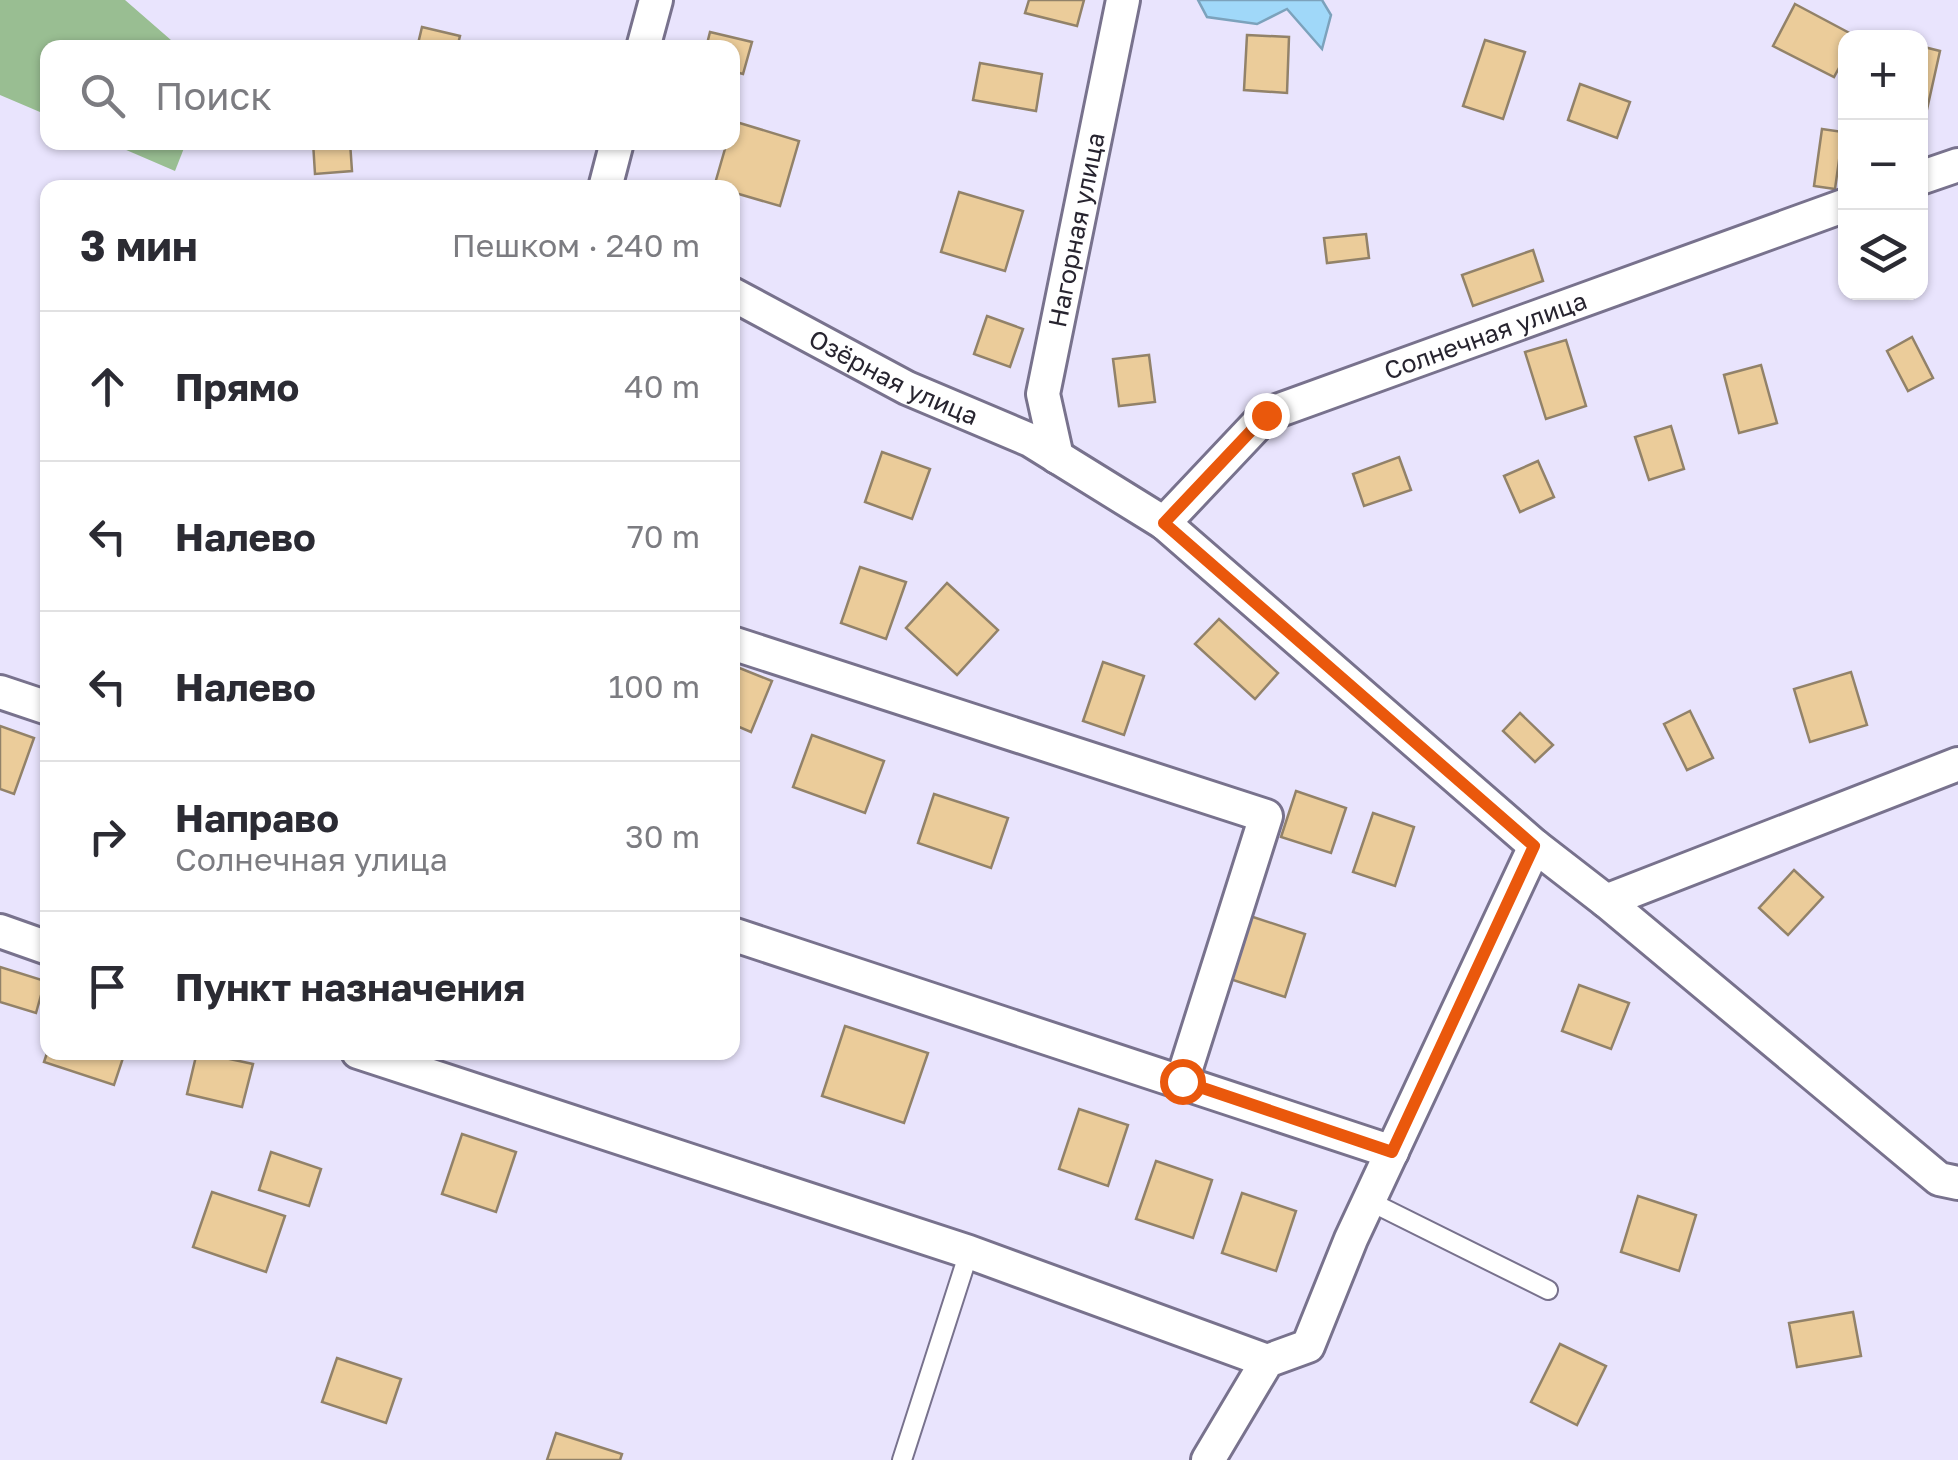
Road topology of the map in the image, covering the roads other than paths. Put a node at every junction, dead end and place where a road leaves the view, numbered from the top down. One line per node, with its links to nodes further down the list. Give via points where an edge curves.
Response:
1 (656, 0): 3 (street)
2 (1123, 0): 10 (street, Нагорная улица, via 1042,394)
3 (645, 40)
4 (615, 150): 7 (street)
5 (1958, 165): 6 (street)
6 (1928, 175)
7 (607, 180)
8 (1838, 209): 11 (street, Солнечная улица, via 1266,415)
9 (740, 298): 10 (street, Озёрная улица, via 907,388)
10 (1056, 456): 11 (street, Озёрная улица)
11 (1164, 523): 16 (street, Озёрная улица)
12 (740, 646): 22 (street, via 1266,816)
13 (0, 692): 14 (street)
14 (40, 705)
15 (1958, 764): 17 (street)
16 (1534, 846): 17 (street, Озёрная улица); 23 (street)
17 (1606, 901): 24 (street, Озёрная улица, via 1939,1179)
18 (0, 932): 20 (street)
19 (740, 937): 22 (street)
20 (40, 945)
21 (381, 1060): 26 (street)
22 (1182, 1081): 23 (street)
23 (1392, 1152): 25 (street)
24 (1958, 1183)
25 (1371, 1202): 27 (lane); 28 (street, via 1308,1346)
26 (969, 1252): 28 (street); 29 (lane)
27 (1548, 1290)
28 (1268, 1361): 30 (street)
29 (902, 1460)
30 (1208, 1460)

